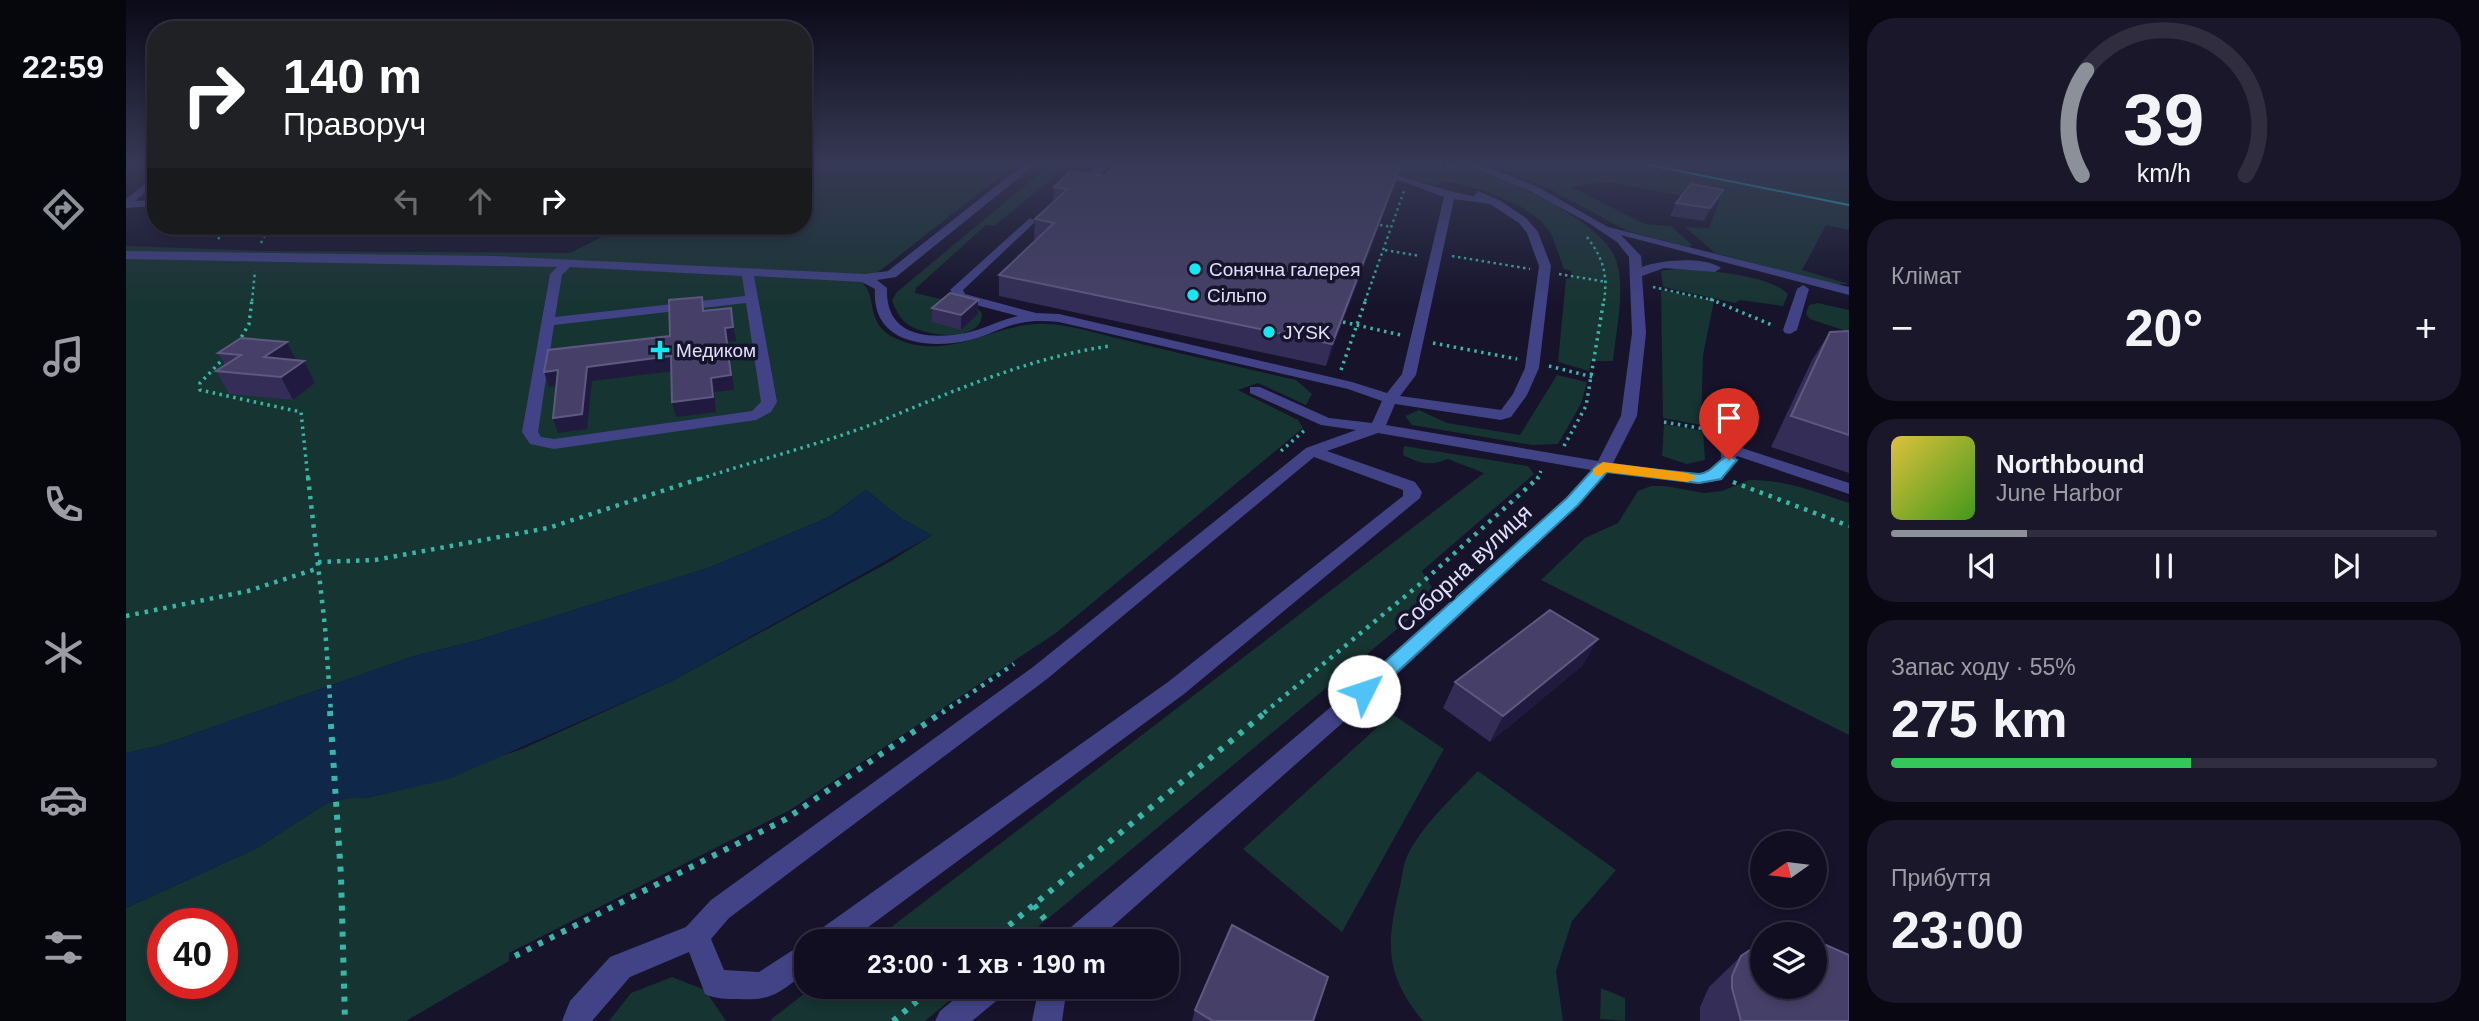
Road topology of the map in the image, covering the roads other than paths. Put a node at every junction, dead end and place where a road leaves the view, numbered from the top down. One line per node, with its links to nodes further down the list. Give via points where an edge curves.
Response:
1 (971, 212): 12 (street, via 892,274)
2 (1446, 212): 22 (street, via 1409,375)
3 (1509, 212): 22 (street, via 1532,232 1545,271 1530,377 1506,414)
4 (1575, 212): 6 (street)
5 (1030, 221): 18 (street, via 956,290 961,297)
6 (1600, 225): 7 (street); 15 (street)
7 (1621, 240): 10 (street); 13 (street, Соборна вулиця, via 1635,256)
8 (126, 255): 9 (street)
9 (567, 263): 11 (street); 19 (street, via 556,274)
10 (1715, 268): 13 (street, via 1663,265 1644,268); 14 (street)
11 (747, 272): 12 (street); 16 (street)
12 (865, 278): 18 (street, via 881,288 878,302 883,318 897,332 914,336 967,337)
13 (1637, 279): 25 (street, Соборна вулиця, via 1639,332 1629,416)
14 (1803, 289): 17 (street); 20 (street)
15 (1849, 291)
16 (751, 299): 19 (street); 19 (street, via 769,402 766,409 756,415 554,444 536,441 530,432)
17 (1849, 301)
18 (1034, 316): 22 (street, via 1059,317)
19 (548, 322)
20 (1790, 330)
21 (1255, 390): 23 (street, via 1326,422)
22 (1390, 399): 23 (street)
23 (1377, 428): 24 (street); 25 (street)
24 (1312, 451): 27 (street, via 1409,486 1412,498 1176,688); 29 (street, via 1040,673 720,909)
25 (1603, 467): 26 (street, via 1699,479 1716,476 1729,460 1729,441); 28 (street, Соборна вулиця, via 1573,501 1385,673)
26 (1849, 489)
27 (843, 929)
28 (1086, 929)
29 (696, 936): 30 (street, via 715,984 763,986); 33 (street, via 620,967 579,1011)
30 (794, 964)
31 (977, 999): 34 (street)
32 (1051, 999): 35 (street)
33 (577, 1021)
34 (950, 1021)
35 (1046, 1021)

